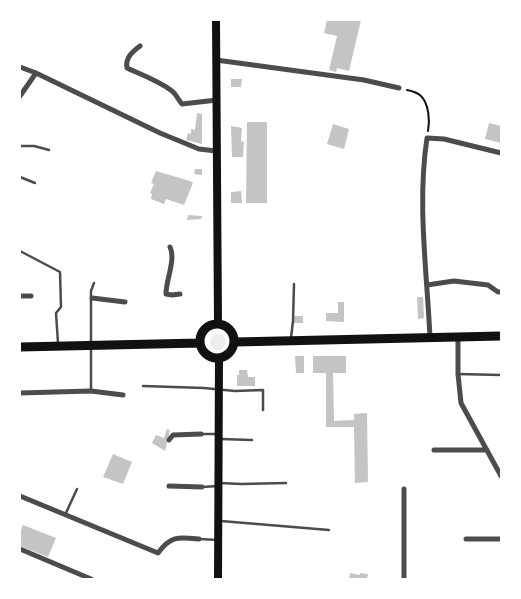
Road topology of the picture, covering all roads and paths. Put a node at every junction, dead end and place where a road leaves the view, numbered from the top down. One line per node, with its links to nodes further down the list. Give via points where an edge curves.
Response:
1 (216, 20): 3 (main road)
2 (140, 46): 8 (street, via 128,58 127,68 172,91 182,104)
3 (216, 60): 6 (street, via 364,80); 8 (main road)
4 (20, 67): 5 (street)
5 (36, 73): 7 (street); 12 (street, via 160,133 199,149)
6 (399, 88): 9 (path, via 416,92 423,98 429,124)
7 (20, 96)
8 (217, 100): 12 (main road)
9 (427, 138): 13 (street); 20 (street, via 422,198)
10 (20, 146): 11 (lane)
11 (49, 150)
12 (216, 151): 27 (main road)
13 (501, 153)
14 (20, 178): 15 (lane)
15 (35, 182)
16 (170, 247): 22 (street, via 172,257 166,294)
17 (20, 251): 35 (lane, via 60,272 61,307 56,313)
18 (94, 283): 25 (lane)
19 (294, 284): 31 (lane)
20 (427, 285): 21 (street, via 454,281 488,284); 30 (street)
21 (501, 292)
22 (180, 294)
23 (20, 296): 24 (street)
24 (31, 296)
25 (92, 298): 26 (street); 34 (lane)
26 (125, 302)
27 (218, 324): 32 (main road, via 207,327); 33 (main road, via 230,330)
28 (501, 336): 29 (main road)
29 (458, 337): 30 (main road); 38 (street)
30 (430, 338): 31 (main road)
31 (290, 341): 33 (main road)
32 (200, 342): 34 (main road); 37 (main road, via 208,356)
33 (234, 342): 37 (main road, via 232,351)
34 (91, 345): 35 (main road); 42 (lane)
35 (59, 346): 36 (main road)
36 (20, 347)
37 (219, 358): 41 (main road)
38 (458, 374): 39 (lane); 51 (street, via 461,403)
39 (501, 375)
40 (143, 386): 41 (lane)
41 (219, 389): 45 (lane, via 263,390); 47 (main road)
42 (91, 391): 43 (street); 44 (street)
43 (20, 393)
44 (123, 395)
45 (263, 410)
46 (201, 434): 47 (lane); 48 (street, via 173,435)
47 (219, 436): 49 (lane); 54 (main road)
48 (170, 440)
49 (252, 440)
50 (434, 450): 51 (street)
51 (487, 450): 52 (street)
52 (501, 476)
53 (286, 483): 54 (lane)
54 (219, 484): 56 (lane); 61 (main road)
55 (169, 486): 56 (street)
56 (202, 487)
57 (404, 488): 70 (street)
58 (77, 489): 60 (lane)
59 (20, 496): 60 (street)
60 (65, 515): 63 (street, via 158,553 177,537)
61 (218, 521): 62 (lane); 66 (main road)
62 (329, 530)
63 (199, 539): 66 (lane)
64 (466, 539): 65 (street)
65 (501, 539)
66 (218, 540): 69 (main road)
67 (20, 549): 68 (street)
68 (90, 579)
69 (218, 579)
70 (404, 579)

